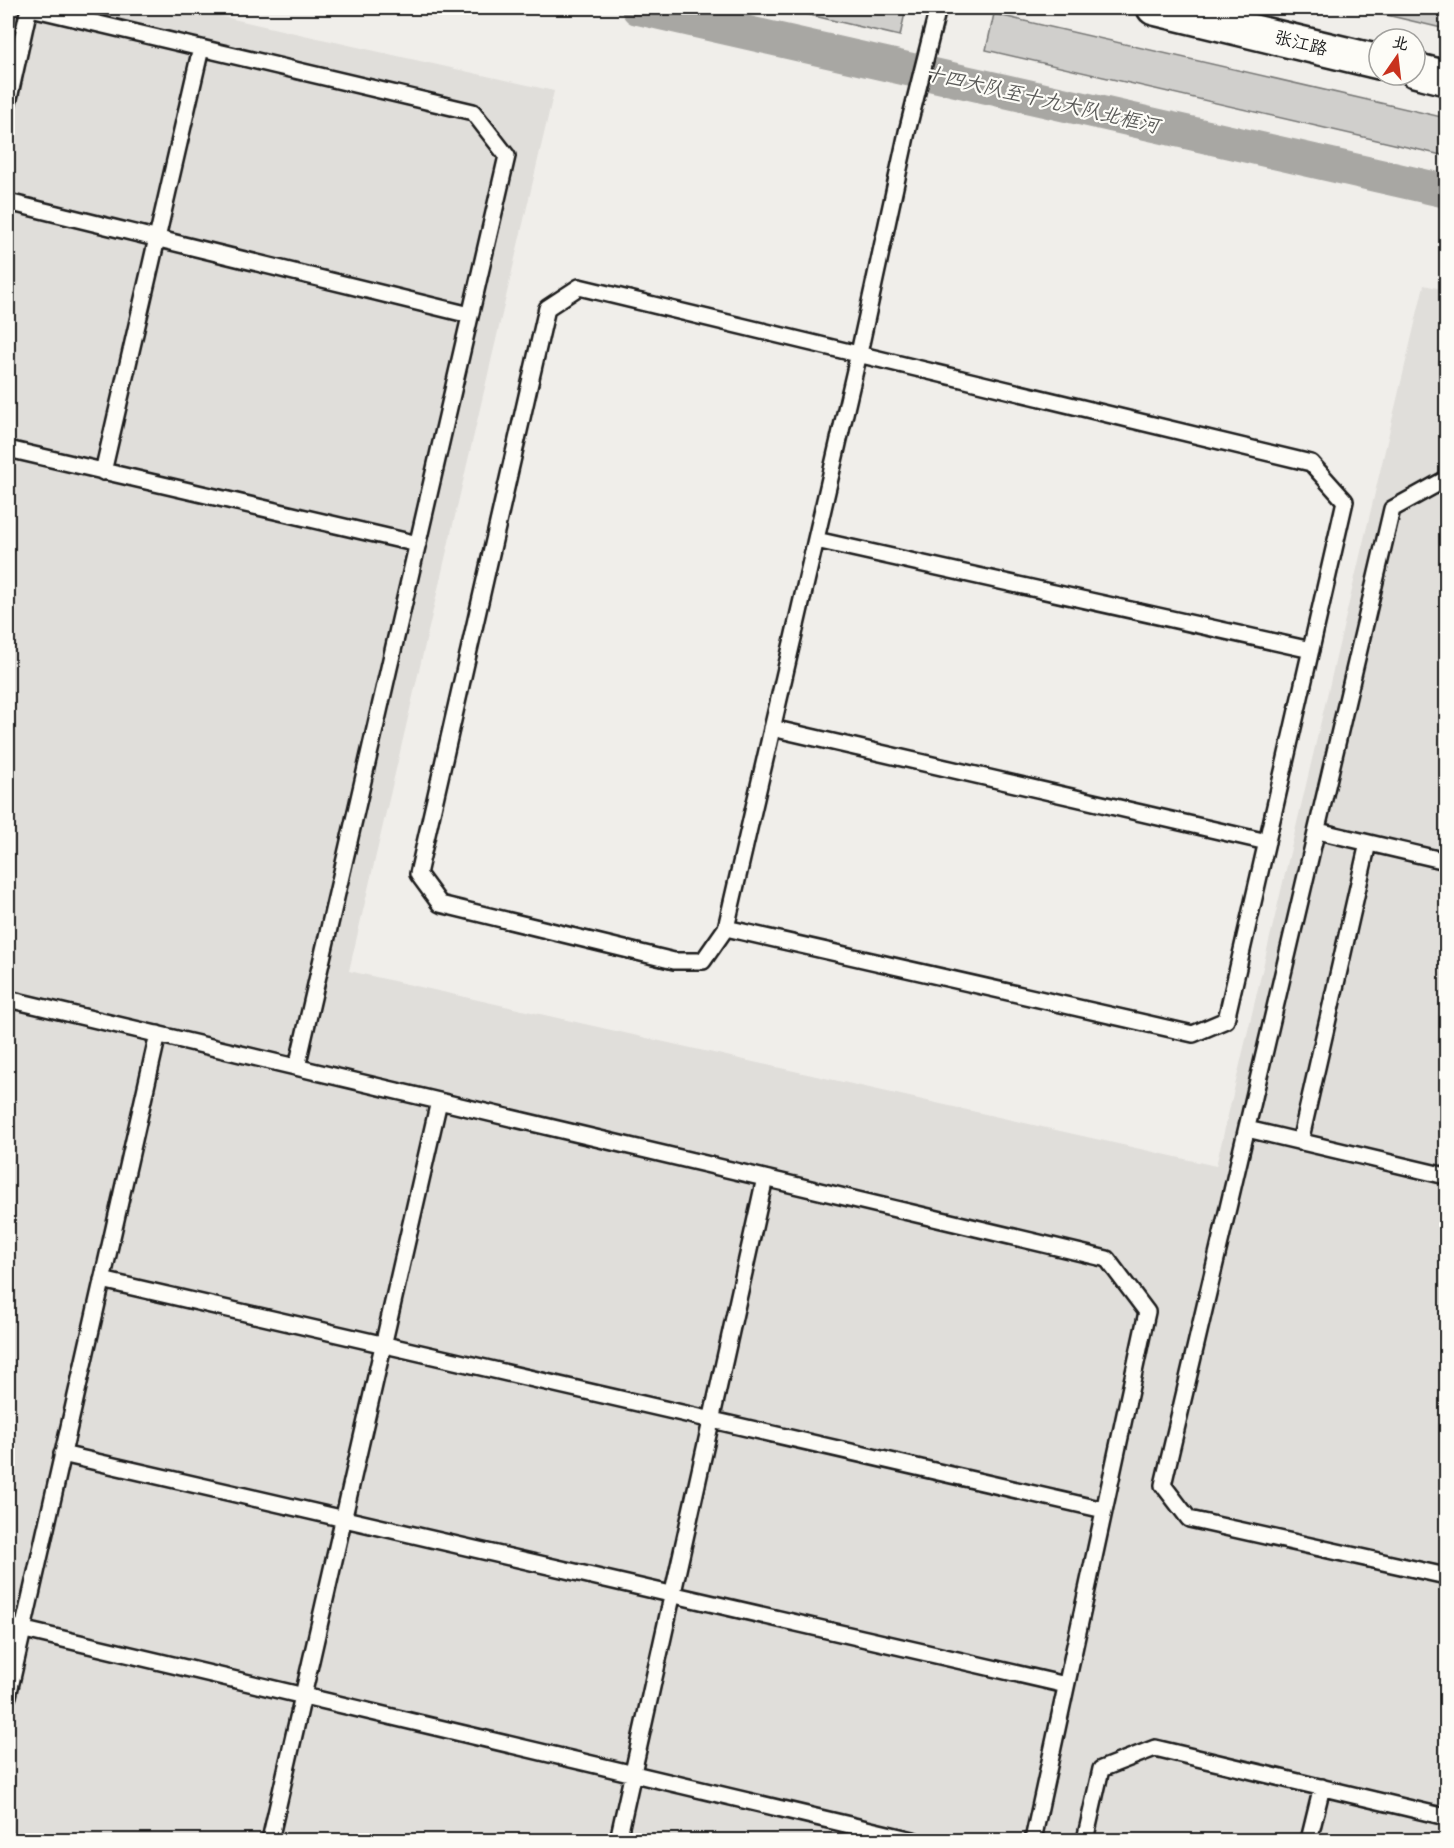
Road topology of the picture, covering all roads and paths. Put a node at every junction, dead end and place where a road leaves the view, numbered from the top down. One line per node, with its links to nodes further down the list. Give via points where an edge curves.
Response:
1 (30, 8): 4 (lane); 8 (lane)
2 (1154, 8): 5 (main road, 张江路)
3 (937, 14): 12 (lane)
4 (201, 48): 10 (lane); 11 (lane, via 473,112 507,156)
5 (1367, 59)
6 (1427, 73): 7 (main road)
7 (1446, 78)
8 (8, 103)
9 (8, 202): 10 (lane)
10 (157, 239): 11 (lane); 14 (lane)
11 (470, 315): 17 (lane)
12 (859, 353): 16 (lane); 18 (lane, via 1311,463 1345,501); 24 (lane, via 579,287 548,308 418,874 440,904 674,961 703,962)
13 (8, 449): 14 (lane)
14 (104, 471): 17 (lane)
15 (1446, 479): 20 (lane, via 1392,509)
16 (816, 540): 18 (lane); 19 (lane)
17 (418, 544): 27 (lane)
18 (1311, 650): 21 (lane)
19 (772, 728): 21 (lane); 24 (lane)
20 (1318, 831): 22 (lane); 29 (lane)
21 (1267, 842): 24 (lane, via 1226,1020 1193,1034)
22 (1368, 843): 23 (lane); 30 (lane)
23 (1446, 861)
24 (726, 928)
25 (8, 999): 26 (lane)
26 (158, 1034): 27 (lane); 33 (lane)
27 (297, 1067): 28 (lane)
28 (439, 1101): 32 (lane); 34 (lane)
29 (1247, 1129): 30 (lane); 39 (lane, via 1163,1485 1189,1519)
30 (1300, 1142): 31 (lane)
31 (1446, 1176)
32 (765, 1178): 35 (lane); 37 (lane, via 1107,1259 1147,1312)
33 (102, 1280): 34 (lane); 36 (lane)
34 (384, 1344): 35 (lane); 38 (lane)
35 (711, 1420): 37 (lane); 40 (lane)
36 (62, 1454): 38 (lane); 41 (lane)
37 (1104, 1510): 42 (lane)
38 (344, 1519): 40 (lane); 44 (lane)
39 (1446, 1576)
40 (672, 1594): 42 (lane); 45 (lane)
41 (15, 1628): 43 (lane); 44 (lane)
42 (1066, 1685): 51 (lane)
43 (8, 1696)
44 (303, 1696): 45 (lane); 48 (lane)
45 (633, 1774): 49 (lane); 50 (lane)
46 (1322, 1787): 47 (lane); 52 (lane, via 1155,1748 1101,1769); 53 (lane)
47 (1446, 1817)
48 (270, 1840)
49 (618, 1840)
50 (913, 1840)
51 (1033, 1840)
52 (1084, 1840)
53 (1309, 1840)

